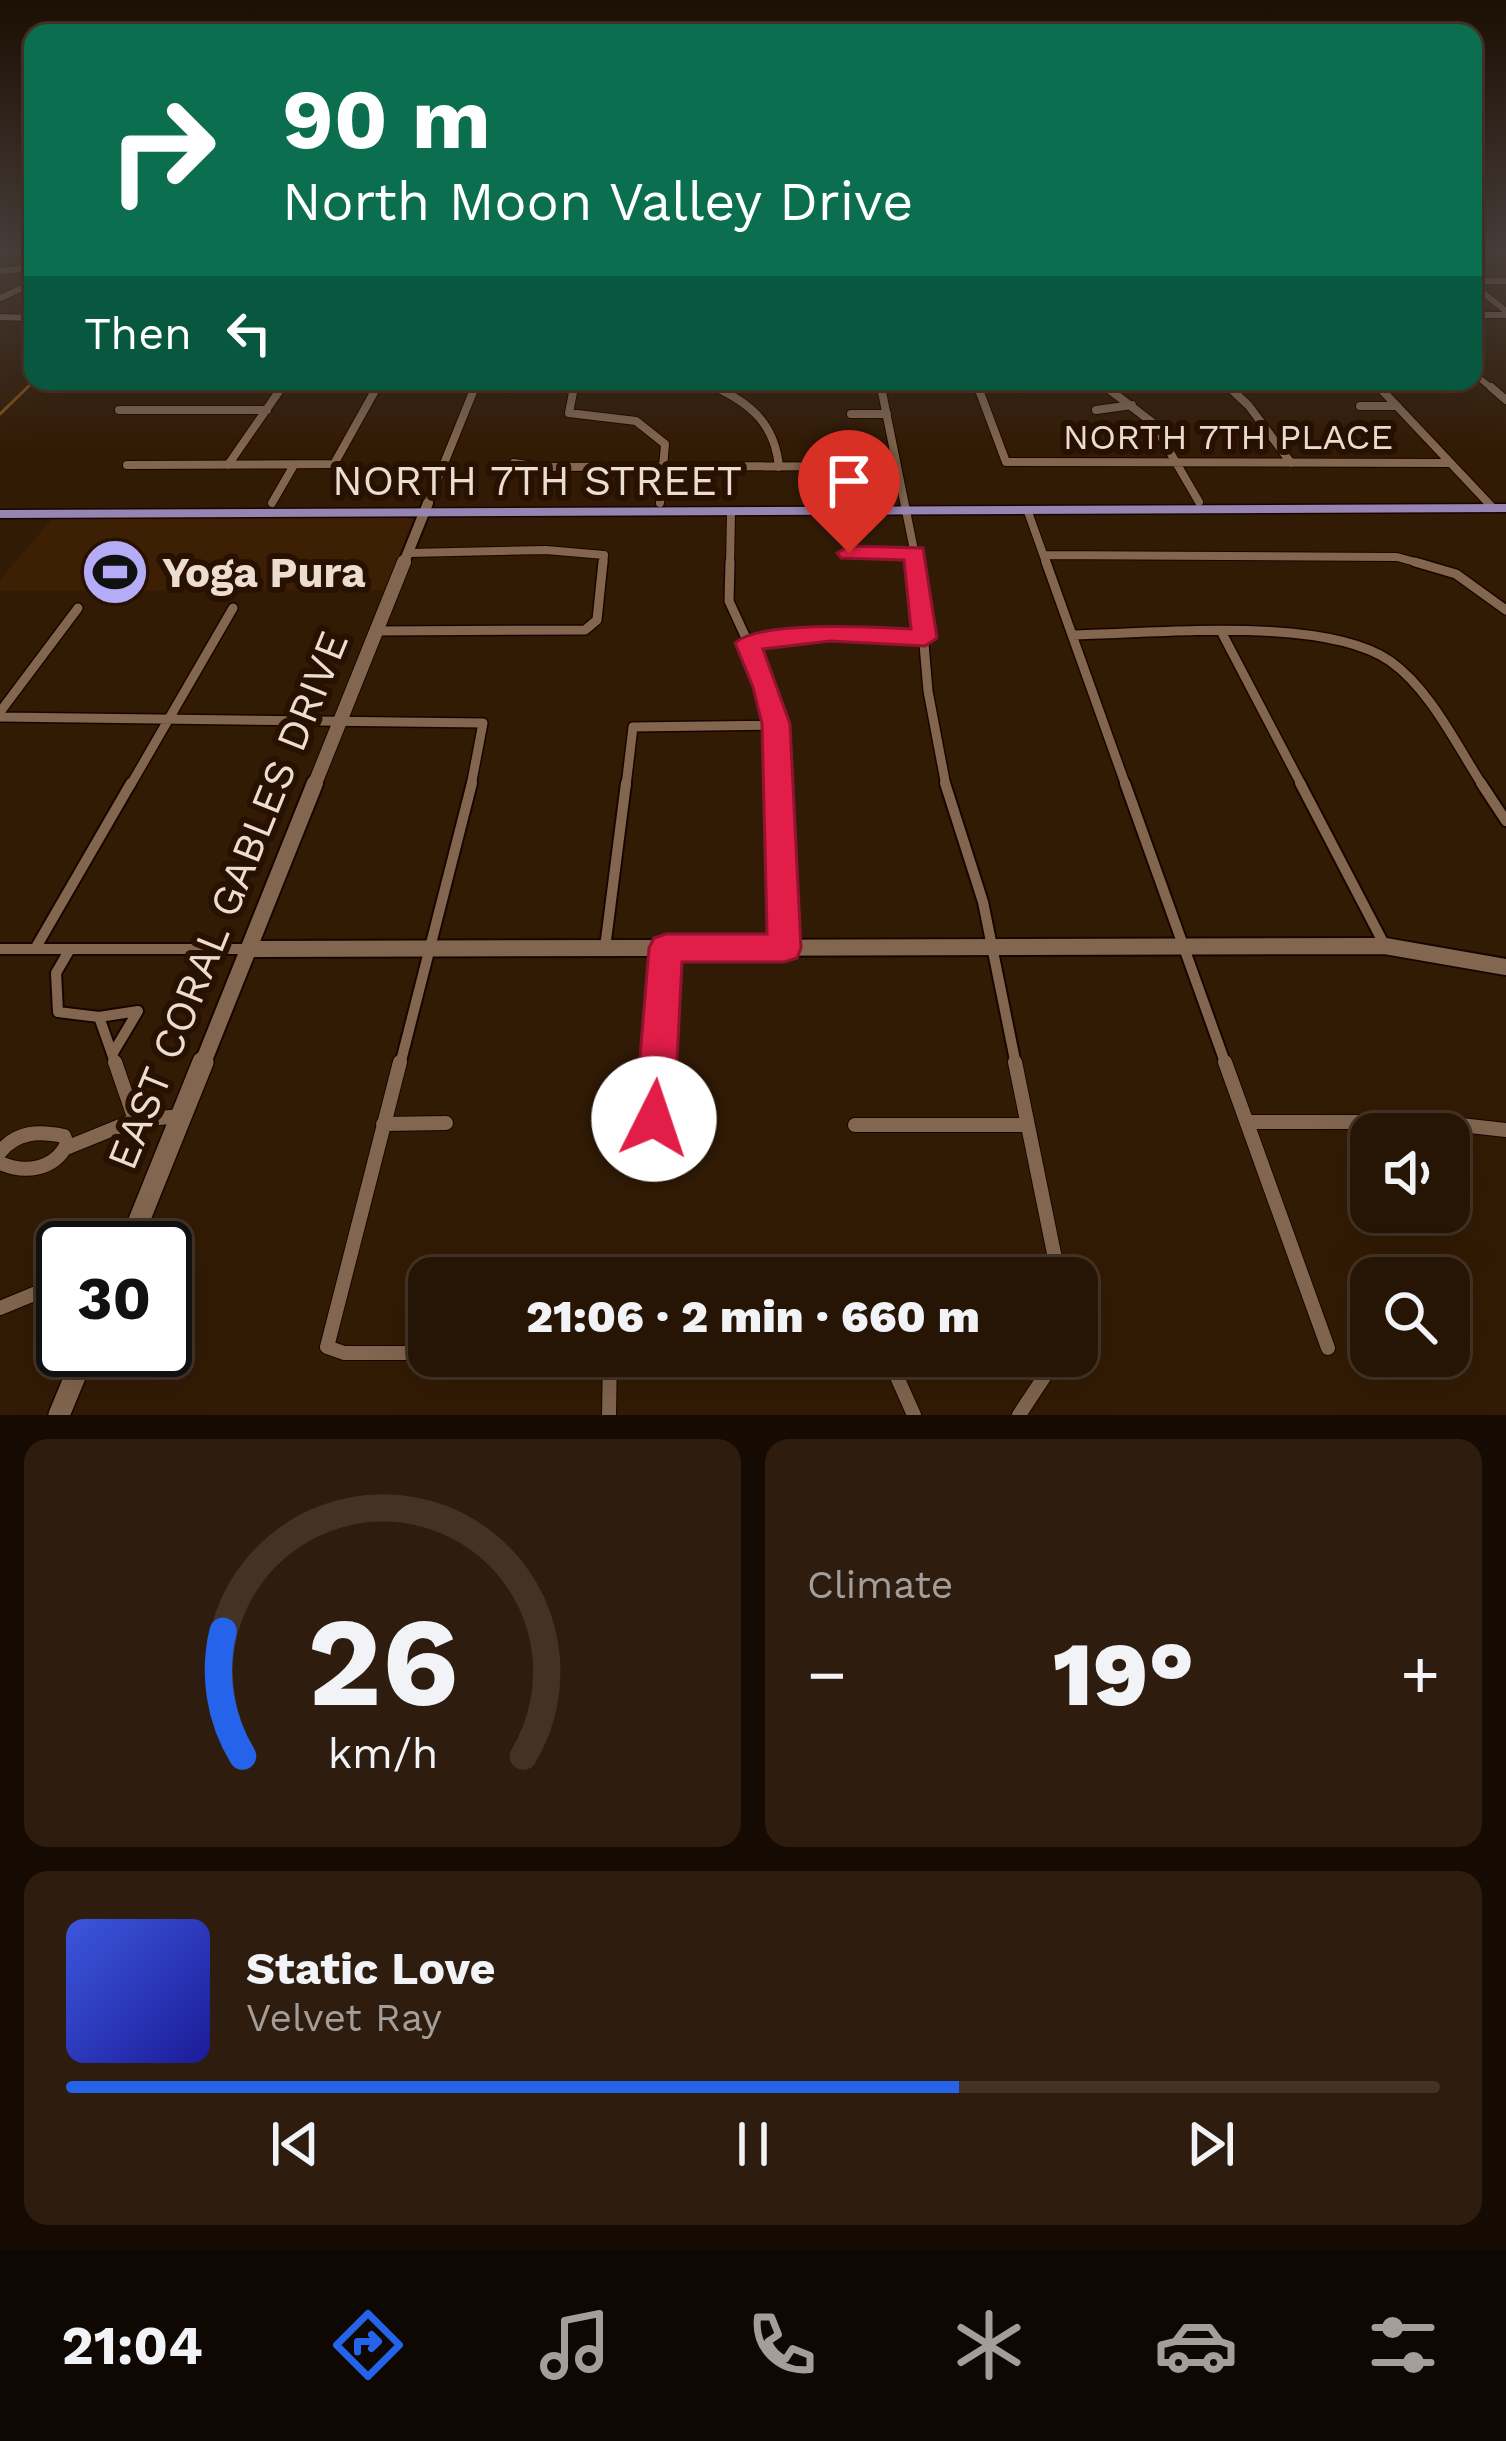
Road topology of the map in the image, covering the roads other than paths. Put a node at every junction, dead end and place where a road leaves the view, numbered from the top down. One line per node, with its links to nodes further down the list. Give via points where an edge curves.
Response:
1 (1482, 380): 12 (street)
2 (281, 390): 17 (street)
3 (376, 390): 27 (street, via 334,464)
4 (474, 390): 38 (street, EAST CORAL GABLES DRIVE)
5 (573, 390): 28 (street, via 568,413 646,426 665,444)
6 (719, 390): 29 (street, via 766,421)
7 (882, 390): 20 (street)
8 (979, 390): 22 (street, NORTH 7TH PLACE, via 1006,462)
9 (1112, 390): 13 (street)
10 (1231, 390): 24 (street)
11 (1381, 390): 15 (street)
12 (1506, 400)
13 (1134, 404): 18 (street); 22 (street)
14 (1360, 406): 15 (street)
15 (1396, 406): 23 (street)
16 (119, 410): 17 (street)
17 (267, 410): 26 (street)
18 (1096, 410)
19 (851, 414): 20 (street)
20 (886, 414): 30 (street)
21 (514, 463): 28 (street)
22 (1177, 463): 24 (street, NORTH 7TH PLACE); 33 (street)
23 (1450, 463): 24 (street, NORTH 7TH PLACE); 36 (street)
24 (1291, 464)
25 (127, 465): 26 (street)
26 (228, 465): 27 (street)
27 (295, 465): 35 (street)
28 (666, 466): 29 (street); 32 (street)
29 (779, 466): 30 (street)
30 (898, 466): 37 (street)
31 (1506, 499): 36 (main road, NORTH 7TH STREET)
32 (661, 502): 37 (main road, NORTH 7TH STREET); 38 (main road, NORTH 7TH STREET)
33 (1199, 502): 36 (main road, NORTH 7TH STREET); 37 (main road, NORTH 7TH STREET)
34 (0, 503): 35 (main road, NORTH 7TH STREET)
35 (272, 503): 38 (main road, NORTH 7TH STREET)
36 (1494, 505): 39 (main road, NORTH 7TH STREET)
37 (906, 507): 39 (main road, NORTH 7TH STREET); 40 (main road, NORTH 7TH STREET); 43 (street)
38 (426, 508): 40 (main road, NORTH 7TH STREET); 41 (main road, NORTH 7TH STREET); 44 (street, EAST CORAL GABLES DRIVE)
39 (1028, 512): 45 (street)
40 (730, 513): 53 (street, via 729,601)
41 (0, 514)
42 (849, 553): 43 (street)
43 (915, 553): 52 (street)
44 (409, 554): 49 (street, EAST CORAL GABLES DRIVE); 49 (street, via 604,555 593,628)
45 (1044, 555): 48 (street, via 1397,557 1456,574); 50 (street)
46 (78, 608): 54 (street)
47 (233, 608): 55 (street)
48 (1506, 610)
49 (377, 631): 56 (street, EAST CORAL GABLES DRIVE)
50 (1072, 635): 51 (street); 59 (street)
51 (1223, 635): 58 (street, via 1337,636 1376,650 1404,673); 60 (street)
52 (925, 638): 53 (street, via 830,633); 61 (street, via 947,792)
53 (748, 643): 57 (street)
54 (0, 715): 55 (street)
55 (168, 721): 56 (street); 66 (street)
56 (340, 723): 62 (street, via 483,723); 68 (street, EAST CORAL GABLES DRIVE)
57 (776, 724): 63 (street, via 633,728); 65 (street)
58 (1506, 820)
59 (1184, 946): 60 (street); 61 (street); 76 (street)
60 (1385, 946): 70 (street)
61 (991, 947): 65 (street); 79 (street)
62 (428, 948): 63 (street); 68 (street); 78 (street)
63 (605, 948): 64 (street)
64 (666, 948): 65 (street); 74 (street)
65 (784, 948)
66 (35, 949): 67 (street); 69 (street)
67 (70, 949): 68 (street); 71 (street, via 56,974 58,1012)
68 (250, 949): 73 (street, EAST CORAL GABLES DRIVE)
69 (0, 950)
70 (1506, 967)
71 (99, 1017): 72 (street); 72 (street, via 138,1011)
72 (112, 1053): 75 (street)
73 (182, 1116): 75 (street); 85 (street, EAST CORAL GABLES DRIVE)
74 (654, 1119)
75 (135, 1120): 82 (street)
76 (1247, 1122): 81 (street); 89 (street)
77 (446, 1123): 78 (street)
78 (383, 1124): 90 (street, via 327,1347)
79 (1028, 1124): 80 (street); 86 (street)
80 (855, 1125)
81 (1506, 1130)
82 (66, 1148): 83 (street, via 64,1136 28,1132); 84 (street, via 44,1169)
83 (0, 1152)
84 (0, 1162)
85 (139, 1221)
86 (1055, 1257)
87 (36, 1293): 88 (street)
88 (0, 1308)
89 (1328, 1348)
90 (408, 1353)
91 (75, 1377): 95 (street)
92 (610, 1377): 96 (street)
93 (897, 1377): 97 (street)
94 (1044, 1377): 98 (street)
95 (59, 1415)
96 (609, 1415)
97 (914, 1415)
98 (1019, 1415)

